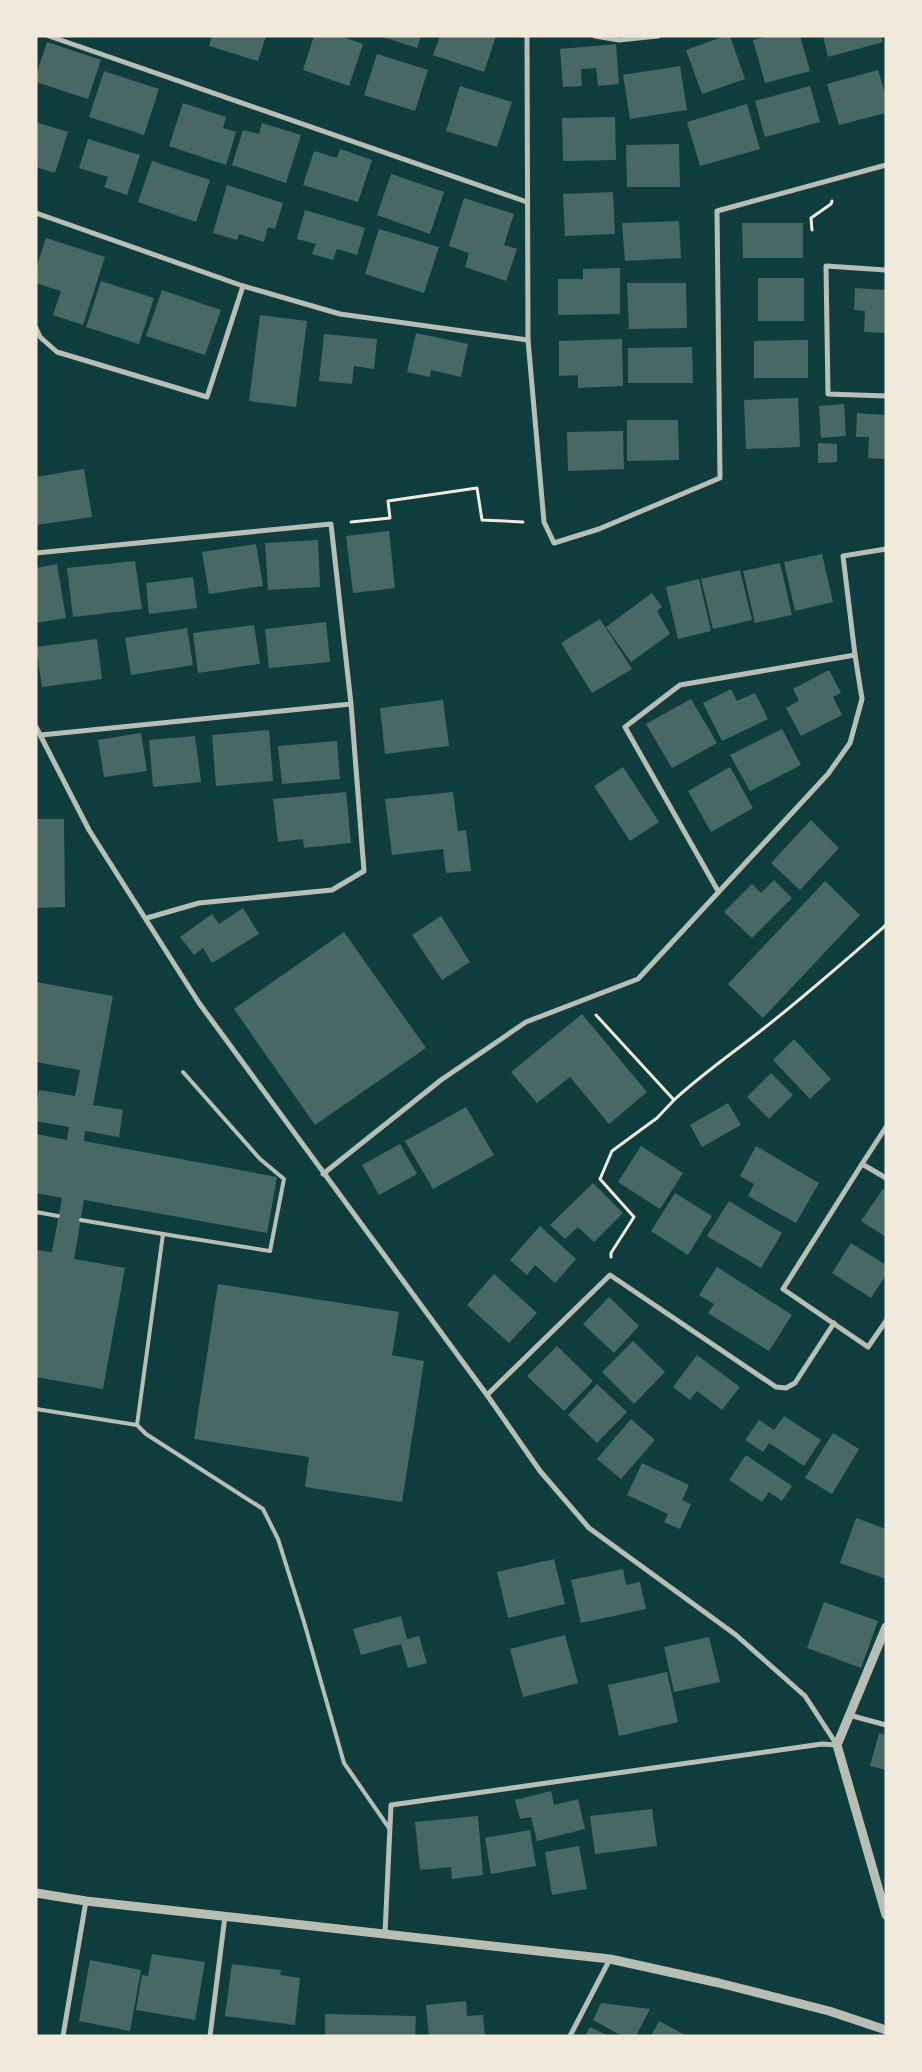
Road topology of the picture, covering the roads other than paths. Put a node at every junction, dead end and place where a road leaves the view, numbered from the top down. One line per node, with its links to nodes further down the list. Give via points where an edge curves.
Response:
1 (49, 36): 6 (street)
2 (527, 36): 6 (street)
3 (595, 36): 4 (street, via 619,40)
4 (658, 36)
5 (886, 166): 11 (street, via 717,211 720,478 600,529 554,543 544,522)
6 (528, 202): 11 (street)
7 (36, 213): 9 (street)
8 (886, 270): 12 (street, via 826,266 828,394)
9 (243, 286): 10 (street, via 207,397 57,352 40,337); 11 (street, via 340,314)
10 (36, 328)
11 (528, 340)
12 (886, 396)
13 (886, 549): 15 (street, via 843,556)
14 (36, 552): 16 (street, via 331,524)
15 (855, 655): 19 (street, via 862,698 850,743 828,774); 19 (street, via 680,685 625,727)
16 (350, 704): 18 (street); 20 (street, via 364,871 332,890 198,903)
17 (36, 726): 18 (street)
18 (41, 735): 20 (street, via 89,830)
19 (718, 891): 24 (street, via 638,979 526,1022 441,1080)
20 (147, 918): 24 (street, via 199,1003)
21 (183, 1072): 29 (lane, via 260,1159 284,1179 270,1251)
22 (886, 1127): 23 (street)
23 (862, 1164): 25 (street); 31 (street, via 783,1288)
24 (323, 1174): 32 (street)
25 (886, 1178)
26 (36, 1212): 27 (lane)
27 (58, 1216)
28 (81, 1220): 29 (lane)
29 (163, 1234): 34 (lane)
30 (886, 1321): 31 (street, via 868,1347)
31 (834, 1323): 32 (street, via 795,1383 786,1388 776,1387 610,1275)
32 (487, 1395): 38 (street, via 540,1471 590,1528 736,1635 805,1696)
33 (36, 1410): 34 (lane)
34 (137, 1425): 39 (lane, via 263,1509 281,1548 344,1763)
35 (886, 1627): 36 (street)
36 (849, 1715): 37 (street); 38 (street)
37 (886, 1725)
38 (836, 1745): 39 (street, via 822,1744 392,1805); 43 (street)
39 (391, 1830): 44 (street)
40 (36, 1894): 41 (street)
41 (86, 1901): 42 (street); 47 (street)
42 (225, 1916): 44 (street); 48 (street)
43 (886, 1916)
44 (385, 1933): 45 (street)
45 (610, 1959): 46 (street, via 811,2006); 49 (street)
46 (886, 2030)
47 (63, 2036)
48 (210, 2036)
49 (570, 2036)

